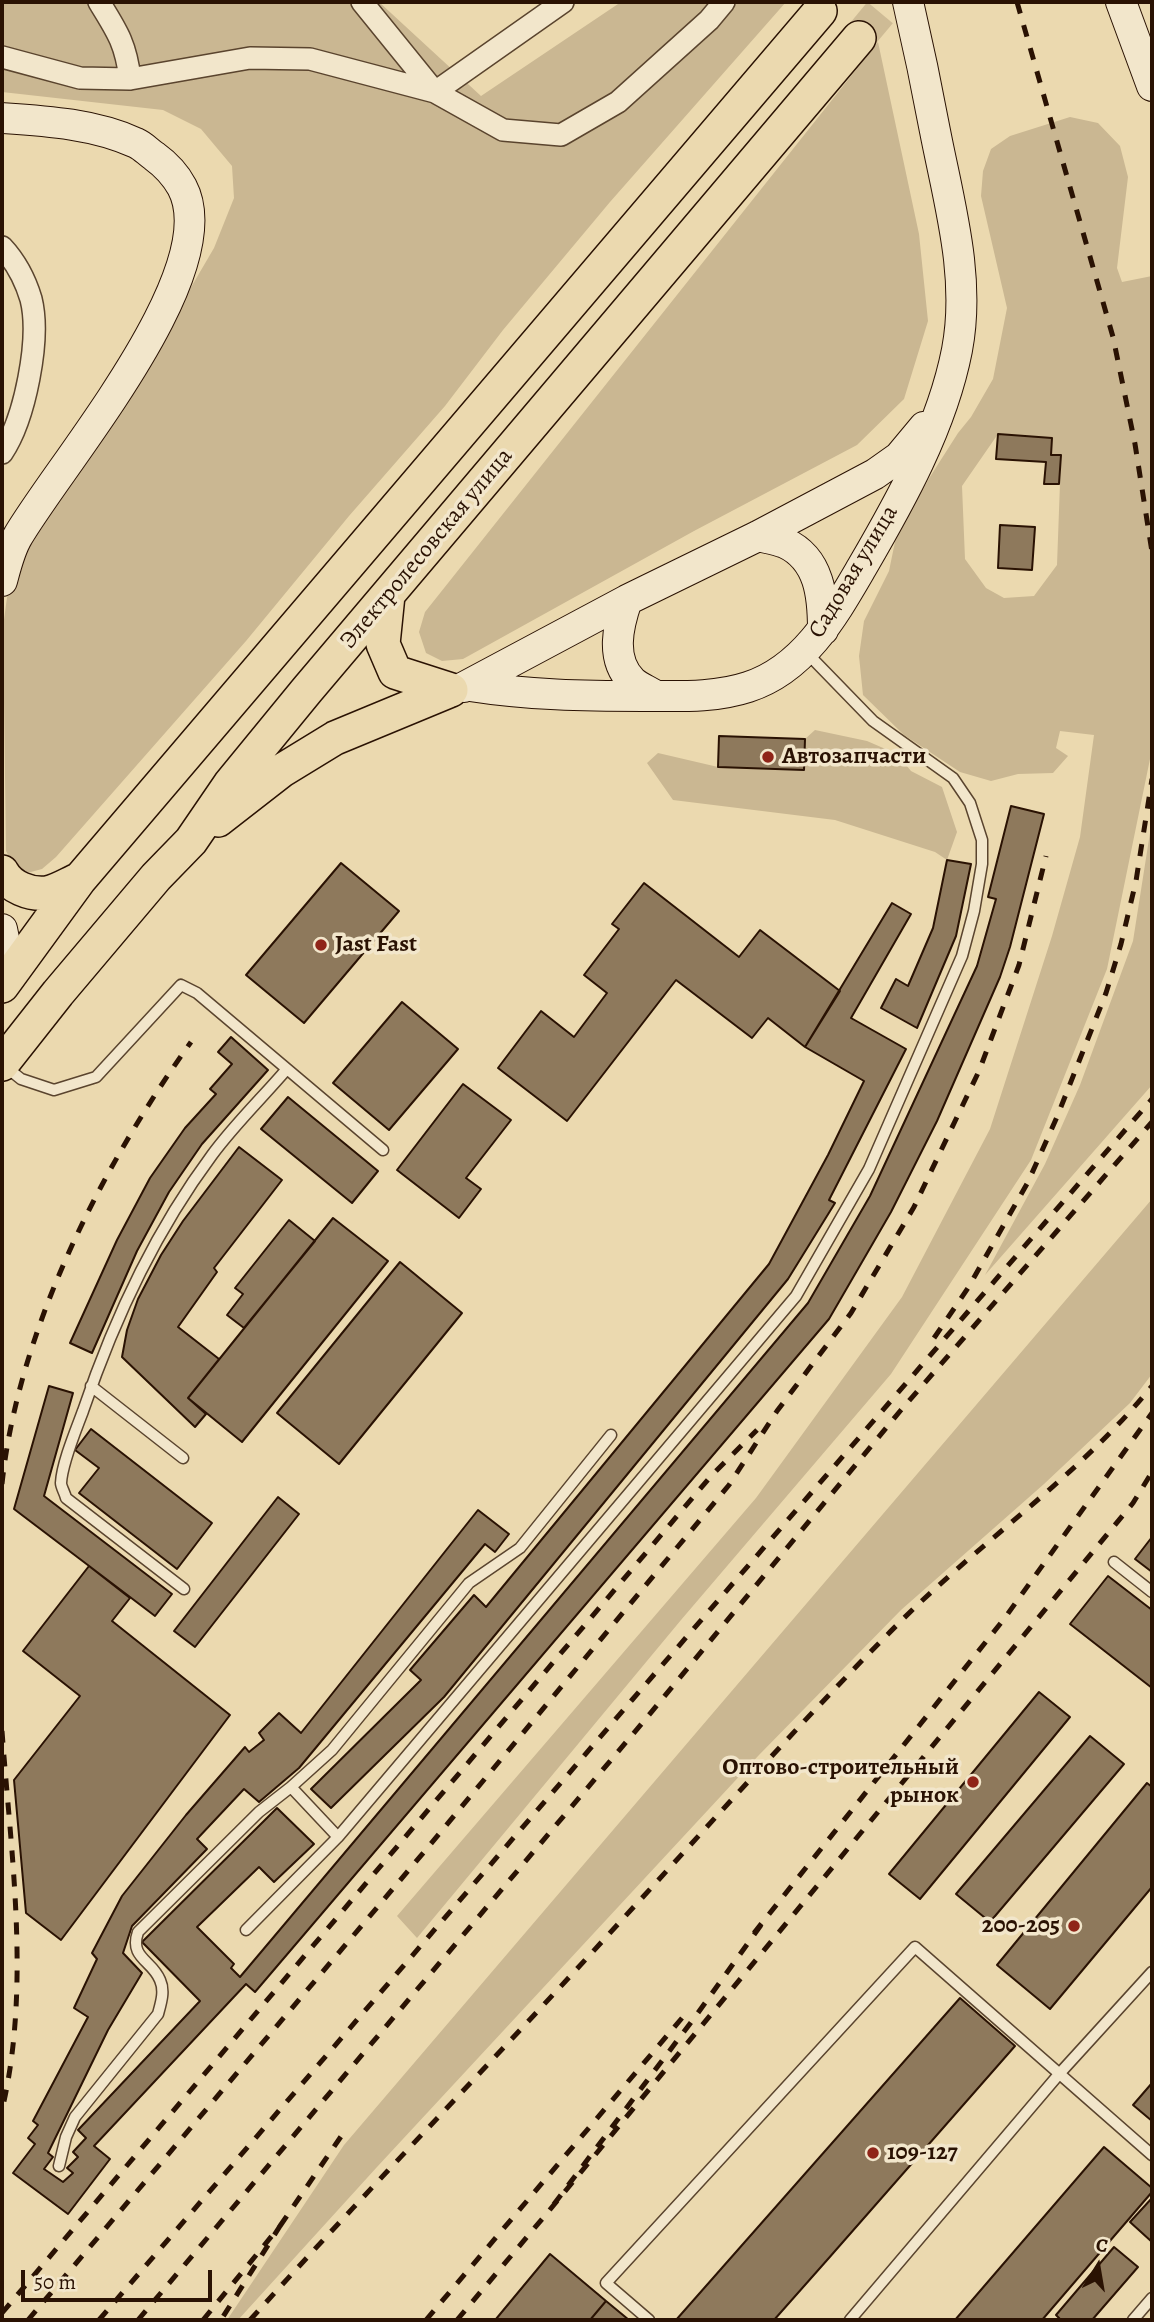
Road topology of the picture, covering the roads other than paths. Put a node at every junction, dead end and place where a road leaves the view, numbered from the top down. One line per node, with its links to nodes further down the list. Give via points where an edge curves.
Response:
1 (99, 2): 10 (street, via 121,38)
2 (362, 2): 12 (street)
3 (563, 2): 12 (street)
4 (724, 2): 12 (street, via 618,102 561,135 503,130)
5 (908, 2): 15 (street, Садовая улица, via 944,172 962,290 957,348)
6 (1121, 2): 11 (street)
7 (820, 11): 26 (main road, Электролесовская улица)
8 (859, 38): 19 (main road, Электролесовская улица)
9 (2, 57): 10 (street, via 80,78)
10 (130, 79): 12 (street, via 250,58 310,60)
11 (1152, 86)
12 (435, 92)
13 (2, 118): 18 (street, via 96,130 138,144 166,164 183,188 189,216 180,271 160,317 135,363 16,538)
14 (2, 247): 16 (street, via 16,263 31,300 33,329 20,413)
15 (942, 405): 17 (street, Садовая улица, via 899,457); 21 (street, Садовая улица, via 877,540)
16 (2, 453)
17 (758, 536): 20 (street, Садовая улица); 21 (street, via 786,544 806,558 817,577 823,597)
18 (2, 581)
19 (388, 595): 22 (main road, via 383,644 396,672); 24 (main road, Электролесовская улица, via 230,784)
20 (627, 600): 22 (street, Садовая улица); 23 (street, via 617,644 622,664 632,681)
21 (814, 641): 23 (street, Садовая улица, via 749,687); 40 (lane, via 873,721 953,778 970,803 982,840 982,864 962,956 869,1169 796,1296)
22 (460, 688): 23 (street, Садовая улица); 24 (main road, via 335,738 281,771)
23 (656, 696)
24 (191, 841): 29 (main road, Электролесовская улица)
25 (2, 872): 26 (main road, via 7,881 24,890 48,893)
26 (80, 879): 28 (main road, Электролесовская улица)
27 (2, 929): 28 (street)
28 (6, 979): 29 (main road)
29 (46, 1007): 30 (main road, Электролесовская улица)
30 (2, 1064): 31 (lane, via 21,1079 54,1090 96,1076 181,985 197,993)
31 (286, 1070): 32 (lane); 33 (lane, via 214,1152 177,1204 129,1292)
32 (383, 1150)
33 (91, 1386): 35 (lane); 37 (lane, via 61,1484 66,1498)
34 (611, 1435): 39 (lane, via 520,1548 469,1583 332,1750)
35 (183, 1458)
36 (1114, 1562): 38 (lane)
37 (184, 1589)
38 (1152, 1592)
39 (291, 1787): 40 (lane); 45 (lane, via 259,1812 138,1932 136,1951 160,1980 158,2014 75,2116)
40 (338, 1837): 41 (lane)
41 (246, 1930)
42 (1152, 1972): 43 (lane)
43 (1059, 2073): 44 (lane); 47 (lane, via 915,1947 606,2283); 48 (lane)
44 (1152, 2155)
45 (59, 2166)
46 (1152, 2298): 49 (lane)
47 (649, 2320)
48 (850, 2320)
49 (1133, 2320)

